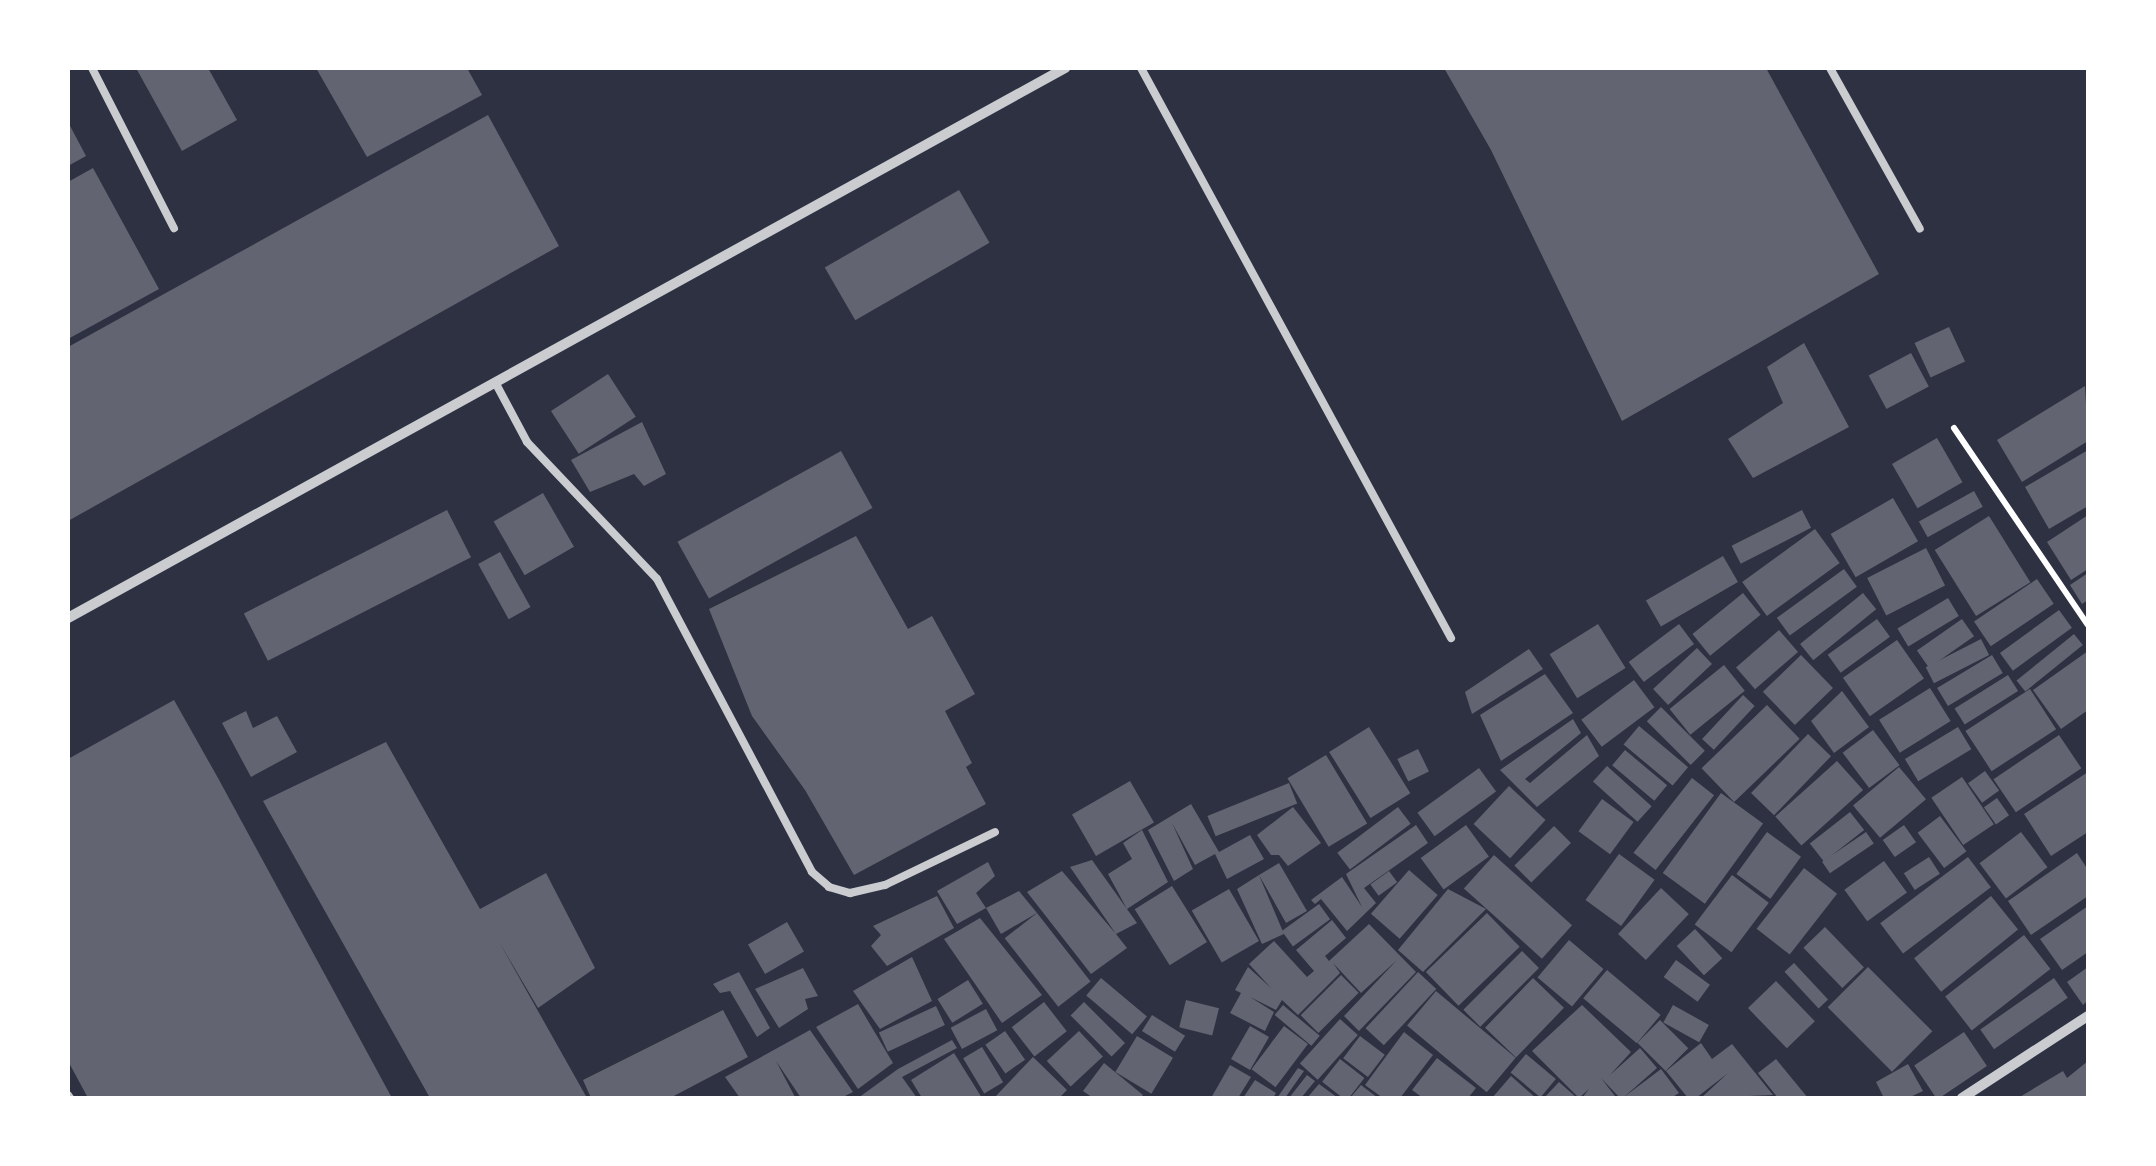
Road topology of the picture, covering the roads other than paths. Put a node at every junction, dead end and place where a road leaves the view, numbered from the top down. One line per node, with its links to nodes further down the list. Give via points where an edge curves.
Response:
1 (92, 68): 5 (lane)
2 (1065, 68): 7 (street)
3 (1141, 68): 9 (lane)
4 (1830, 68): 6 (lane)
5 (174, 228)
6 (1920, 229)
7 (494, 382): 8 (street); 10 (lane, via 527,442 657,579 812,872 850,893 884,885)
8 (68, 618)
9 (1452, 638)
10 (995, 832)
11 (2088, 1016): 12 (street)
12 (1962, 1098)

